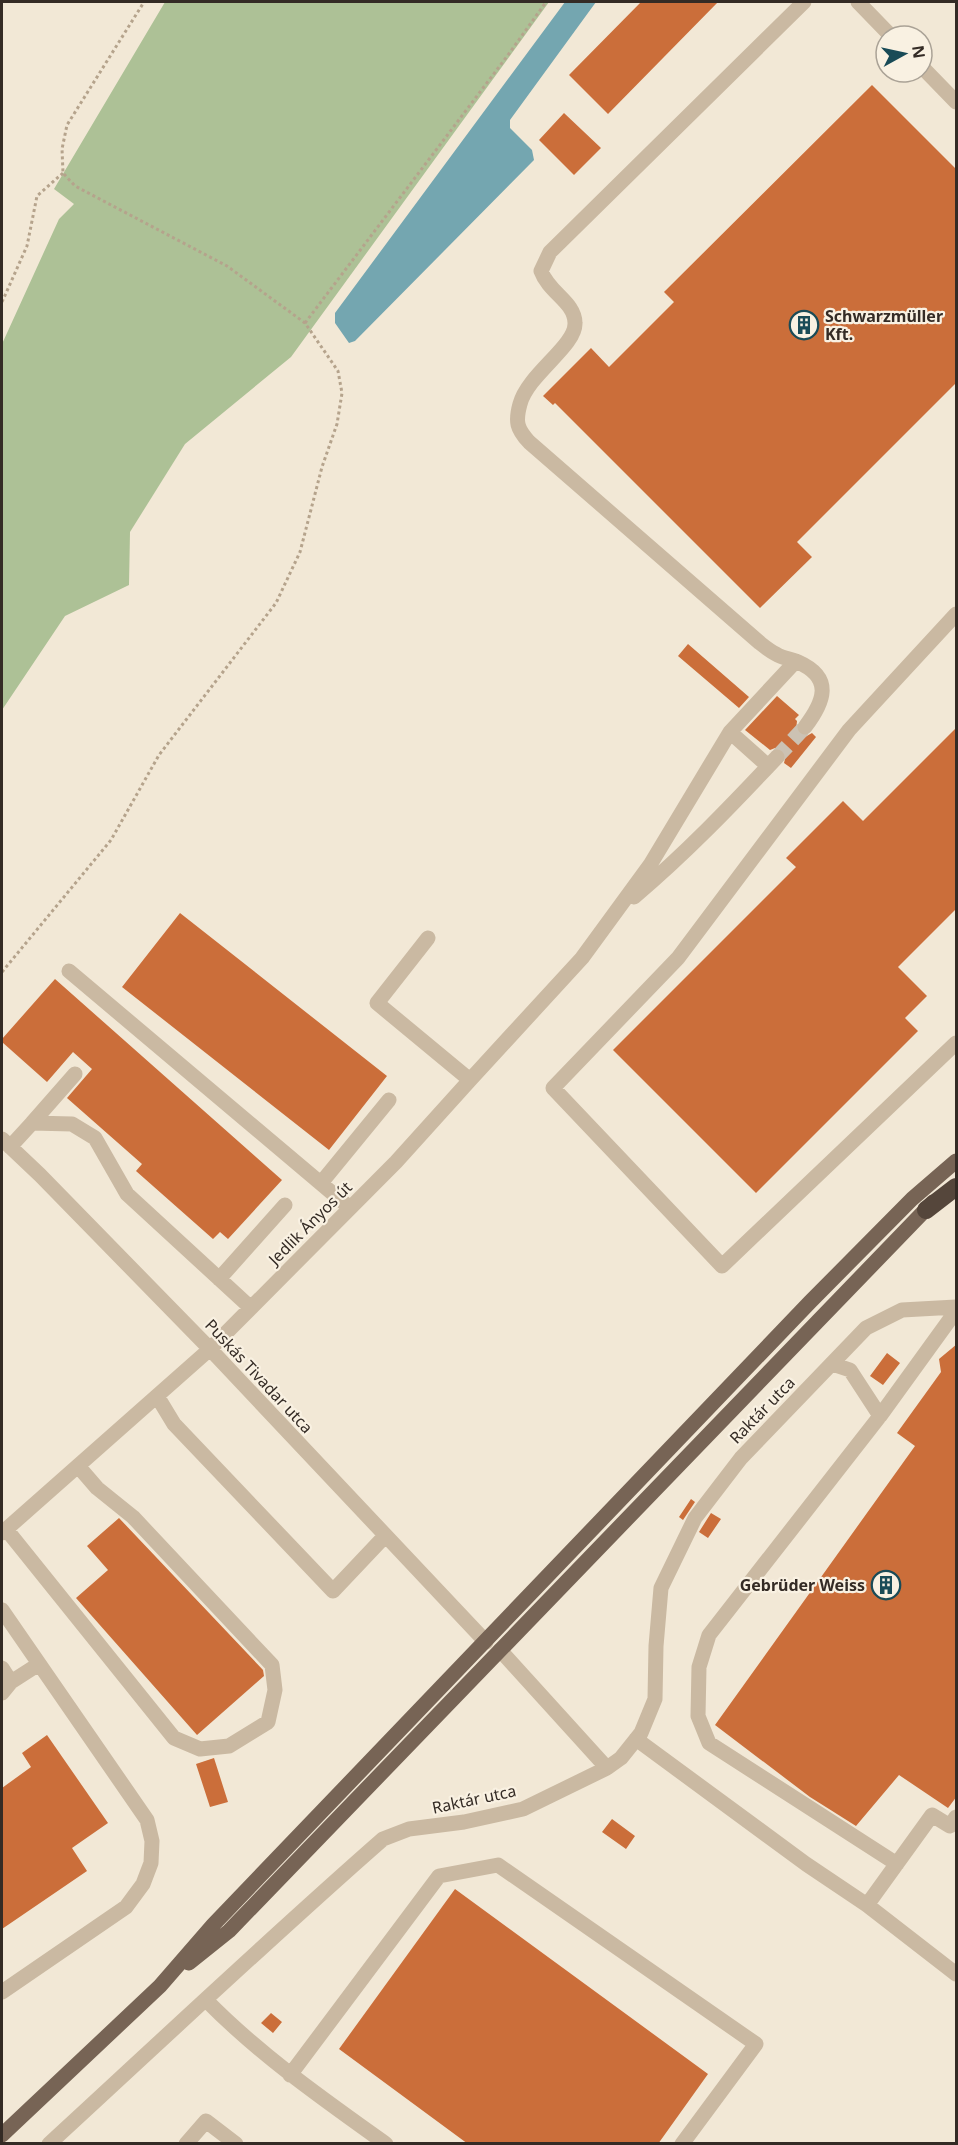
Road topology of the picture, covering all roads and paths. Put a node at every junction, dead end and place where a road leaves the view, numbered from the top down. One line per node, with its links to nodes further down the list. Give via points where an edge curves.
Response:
1 (144, 2): 8 (path, via 67,125)
2 (546, 2): 10 (path)
3 (804, 2): 12 (street, via 550,252 541,271 545,283 572,309 575,330 522,394 517,414 519,431 529,442 760,643 778,656)
4 (858, 2): 5 (street)
5 (879, 24)
6 (934, 79): 7 (street)
7 (957, 102)
8 (63, 173): 9 (path, via 37,196 27,246); 10 (path, via 75,186 227,266)
9 (2, 302)
10 (305, 323): 18 (path, via 338,371 342,393 337,424 300,552 276,603 159,755 111,840)
11 (957, 614): 19 (street, via 849,730 678,958 553,1088 722,1266)
12 (796, 661): 13 (street, via 816,673 822,684 823,697); 14 (street)
13 (805, 727)
14 (730, 732): 15 (street); 15 (street, via 772,761 735,804)
15 (618, 911): 21 (street, Jedlik Ányos út, via 582,958)
16 (428, 938): 21 (street, via 377,1003)
17 (69, 970): 27 (street)
18 (2, 972)
19 (957, 1043)
20 (75, 1074): 23 (street)
21 (470, 1080): 30 (street, Jedlik Ányos út)
22 (390, 1100): 27 (street)
23 (32, 1123): 24 (street); 32 (street, via 72,1124 95,1138 127,1194)
24 (6, 1143): 35 (street, Puskás Tivadar utca)
25 (957, 1161): 43 (main road, via 912,1199 810,1302)
26 (957, 1179): 31 (main road)
27 (321, 1183): 30 (street)
28 (957, 1187): 31 (highway)
29 (285, 1205): 32 (street)
30 (350, 1208): 33 (street, Jedlik Ányos út)
31 (926, 1210): 44 (main road)
32 (219, 1279): 33 (street)
33 (251, 1308): 35 (street, Jedlik Ányos út)
34 (957, 1309): 36 (street, Raktár utca, via 902,1310 866,1328); 38 (street)
35 (210, 1350): 37 (street, Jedlik Ányos út); 41 (street, Puskás Tivadar utca)
36 (832, 1364): 38 (street, via 850,1370); 48 (street, Raktár utca, via 741,1458 695,1518 661,1588 656,1699)
37 (157, 1396): 39 (street, Jedlik Ányos út); 41 (street, via 174,1424 333,1591)
38 (880, 1416): 51 (street, via 709,1635 699,1667 698,1716 709,1743)
39 (78, 1466): 40 (street, Jedlik Ányos út); 40 (street, via 133,1517 273,1665 275,1690 268,1722 230,1746 200,1749 174,1738)
40 (4, 1531)
41 (385, 1536): 43 (street, Puskás Tivadar utca)
42 (2, 1610): 45 (street)
43 (486, 1642): 54 (main road, via 213,1925)
44 (500, 1650): 49 (street); 54 (main road, via 229,1931)
45 (39, 1664): 47 (street); 55 (street, via 147,1820 153,1841 152,1863 126,1907)
46 (2, 1668): 47 (street)
47 (6, 1688)
48 (636, 1739): 49 (street, Raktár utca); 52 (street)
49 (608, 1768): 56 (street, Raktár utca, via 522,1809 409,1829 383,1839 245,1961)
50 (957, 1817): 51 (street, via 950,1826 932,1815)
51 (897, 1864): 52 (street)
52 (867, 1905): 53 (street)
53 (957, 1974)
54 (160, 1986): 58 (main road)
55 (2, 1992)
56 (207, 2000): 57 (street); 59 (street, Raktár utca)
57 (290, 2075): 62 (street); 63 (street, via 439,1876 498,1865 756,2043)
58 (2, 2135)
59 (49, 2144)
60 (186, 2144): 61 (street, via 206,2121)
61 (236, 2144)
62 (386, 2144)
63 (682, 2144)

